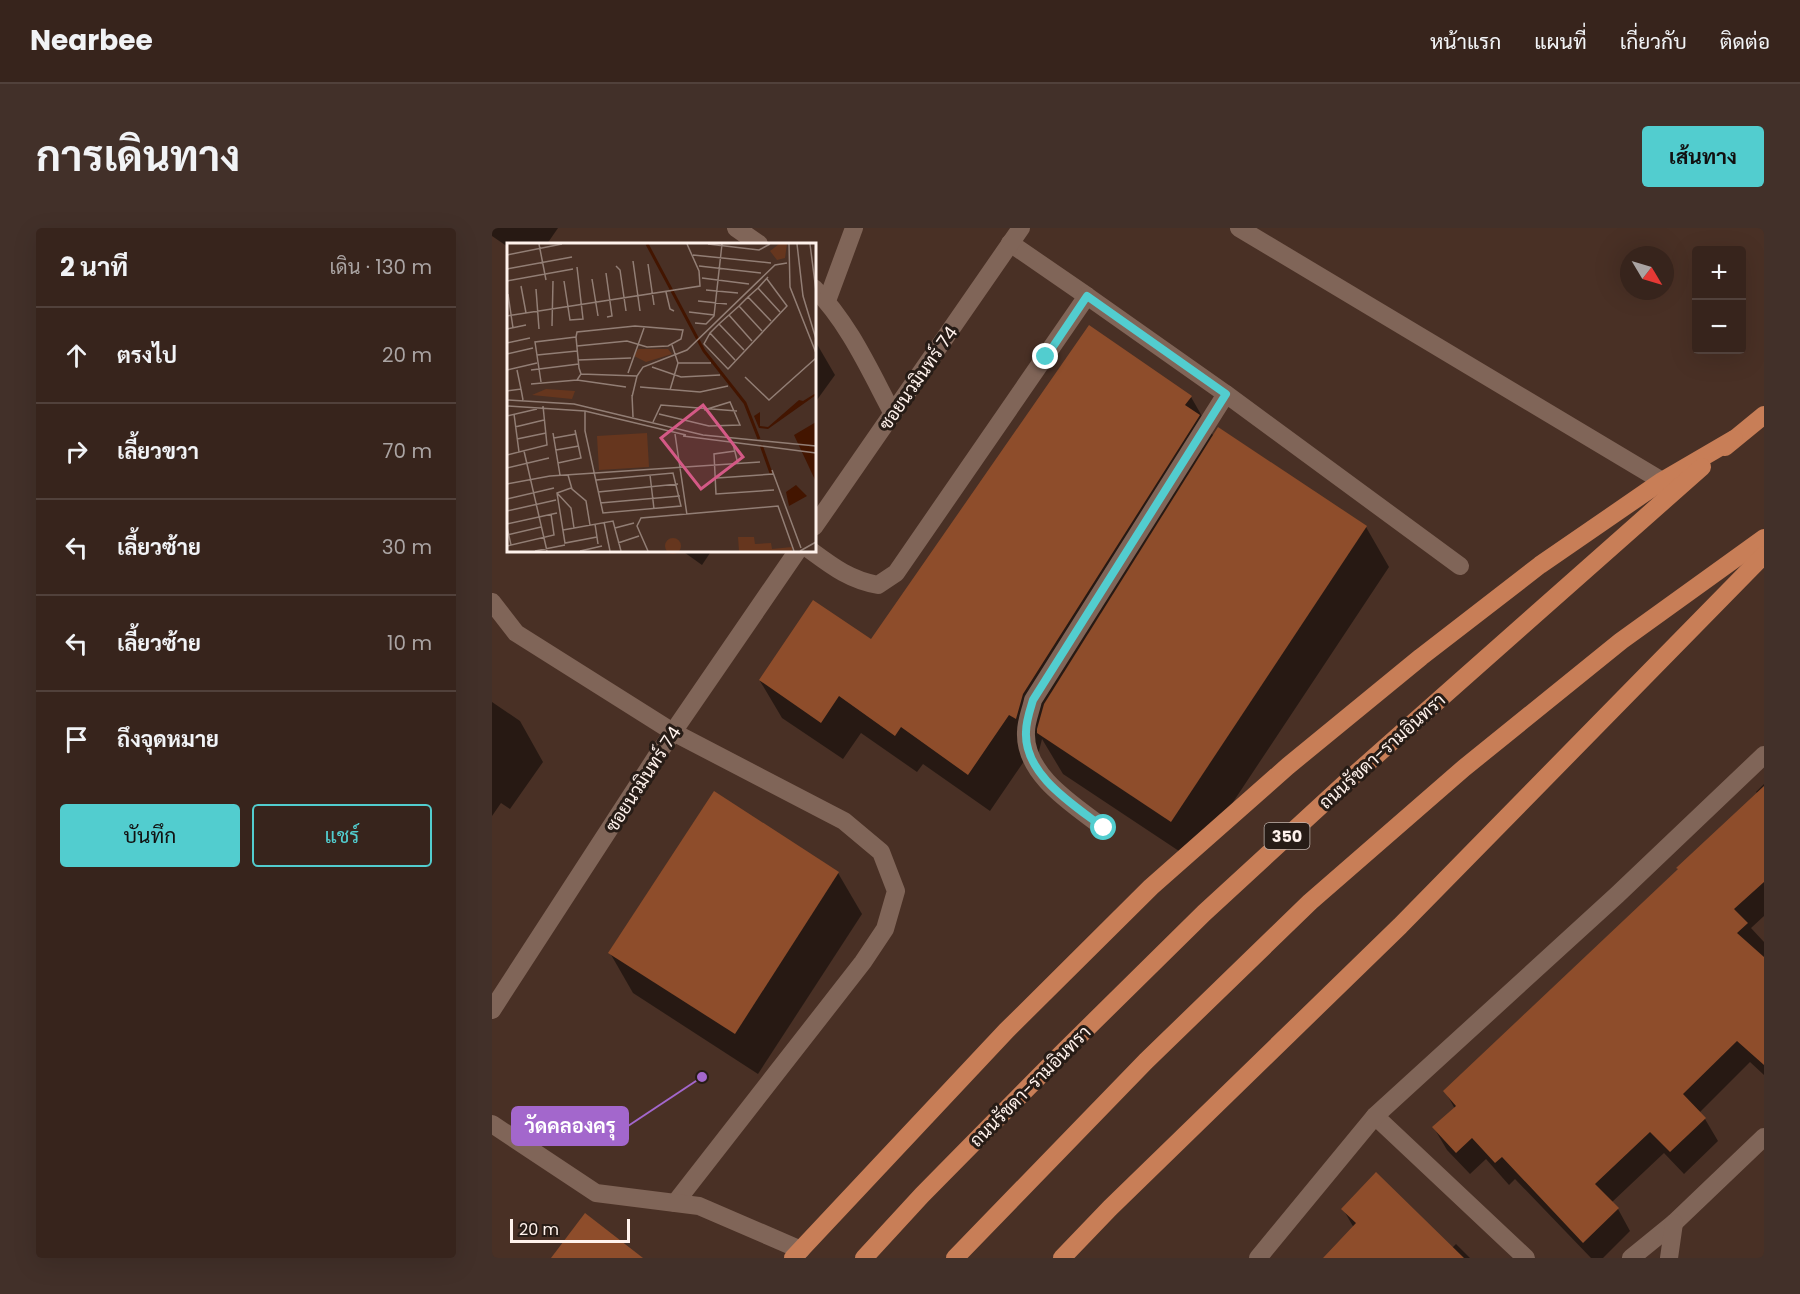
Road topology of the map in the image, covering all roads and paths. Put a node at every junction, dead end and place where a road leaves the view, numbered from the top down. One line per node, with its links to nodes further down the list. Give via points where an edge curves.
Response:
1 (736, 228): 5 (street)
2 (854, 228): 7 (street)
3 (1021, 228): 6 (street, ซอยนวมินทร์ 74)
4 (1239, 228): 13 (street)
5 (758, 243)
6 (1010, 243): 8 (street); 10 (street, ซอยนวมินทร์ 74)
7 (821, 294): 10 (street, via 857,346)
8 (1087, 296): 9 (street); 17 (street, via 896,573 878,585 862,582 847,577)
9 (1226, 394): 19 (street); 23 (street, via 1033,700 1025,732 1031,761 1056,791)
10 (893, 414): 14 (street, ซอยนวมินทร์ 74)
11 (1764, 415): 12 (main road, ถนนรัชดา-รามอินทรา / 350)
12 (1734, 439): 13 (main road); 31 (main road, ถนนรัชดา-รามอินทรา / 350, via 1353,776 1204,914)
13 (1662, 482): 30 (main road, via 1540,565 1421,657 1288,766 1168,872 1006,1031)
14 (816, 524)
15 (1764, 538): 32 (main road, via 1612,649 1464,768 1310,902 1146,1060)
16 (797, 552): 21 (street, ซอยนวมินทร์ 74)
17 (813, 552)
18 (1764, 555): 33 (main road, via 1408,917)
19 (1460, 566)
20 (492, 602): 21 (street, via 516,633)
21 (673, 732): 24 (street, ซอยนวมินทร์ 74); 28 (street, via 844,821 881,852 896,891 885,929 863,962)
22 (1764, 754): 25 (street, via 1617,895)
23 (1104, 828)
24 (492, 1010)
25 (1375, 1116): 34 (street); 35 (street)
26 (492, 1124): 28 (street, via 596,1193)
27 (1764, 1137): 29 (street)
28 (675, 1203): 30 (street, via 699,1206)
29 (1674, 1223): 36 (street); 37 (street)
30 (797, 1254)
31 (864, 1258)
32 (955, 1258)
33 (1062, 1258)
34 (1257, 1258)
35 (1526, 1258)
36 (1631, 1258)
37 (1669, 1258)

